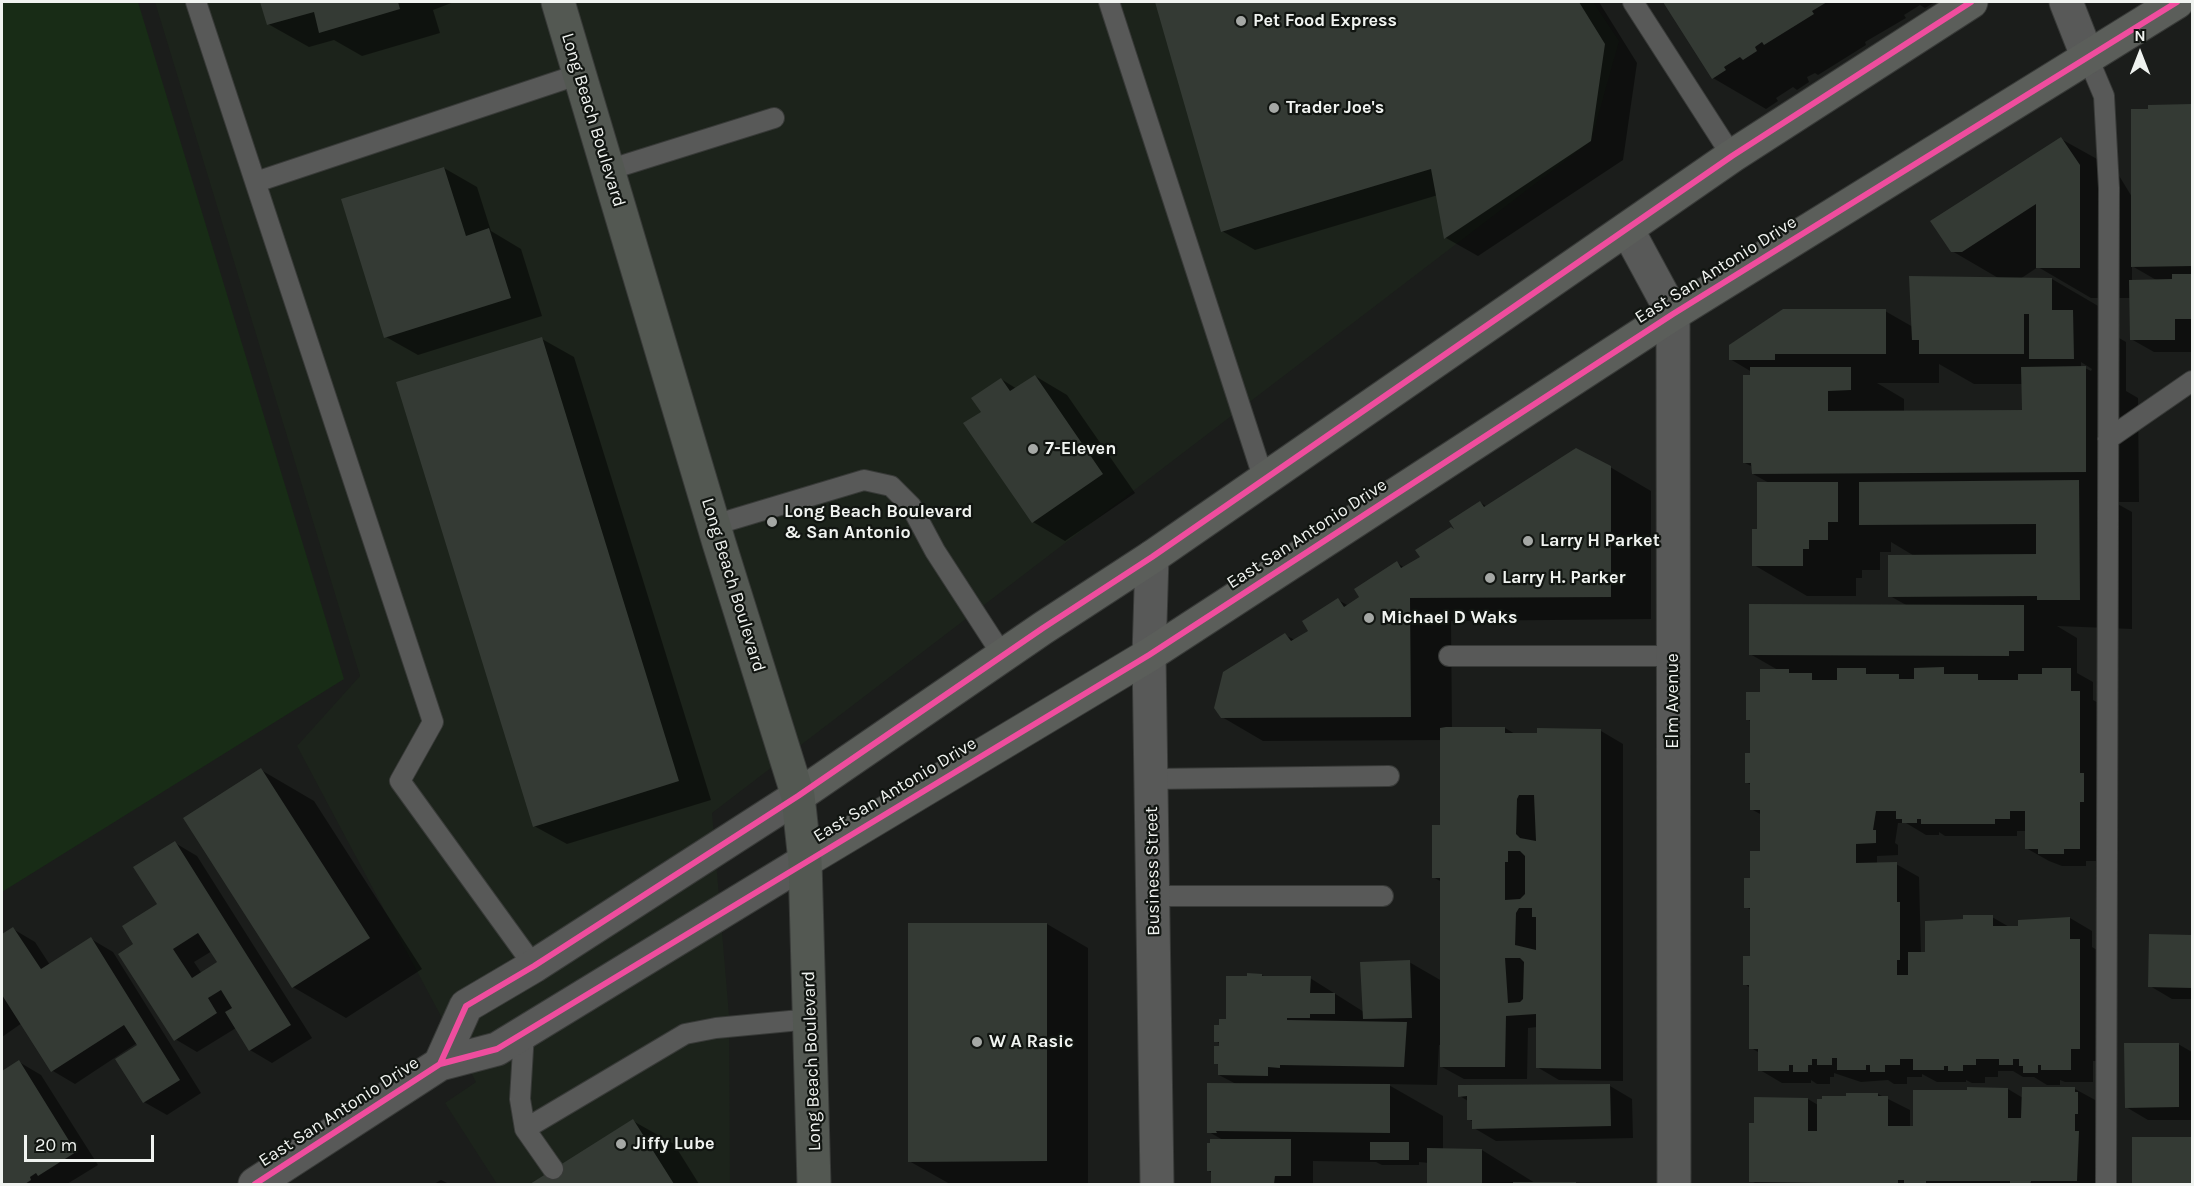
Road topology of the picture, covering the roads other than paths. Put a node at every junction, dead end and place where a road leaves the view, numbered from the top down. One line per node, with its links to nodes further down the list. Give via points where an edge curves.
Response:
1 (196, 2): 13 (lane)
2 (558, 2): 9 (main road, Long Beach Boulevard)
3 (1109, 2): 18 (lane)
4 (1633, 2): 11 (lane)
5 (1971, 2): 11 (main road, East San Antonio Drive)
6 (2066, 2): 8 (street)
7 (2177, 2): 8 (main road, East San Antonio Drive)
8 (2088, 58): 15 (main road, East San Antonio Drive); 17 (lane, via 2104,96 2109,188)
9 (580, 74): 12 (main road, Long Beach Boulevard); 13 (lane)
10 (774, 118): 12 (lane)
11 (1732, 156): 14 (main road, East San Antonio Drive)
12 (608, 170): 19 (main road, Long Beach Boulevard)
13 (255, 182): 31 (lane, via 433,722 400,782)
14 (1627, 229): 15 (street, Elm Avenue); 18 (main road, East San Antonio Drive)
15 (1673, 314): 21 (main road, East San Antonio Drive); 24 (street, Elm Avenue)
16 (2193, 381): 17 (lane)
17 (2108, 440): 41 (lane)
18 (1264, 480): 20 (main road, East San Antonio Drive)
19 (714, 525): 22 (lane, via 864,480 891,486 911,506 935,551); 27 (main road, Long Beach Boulevard)
20 (1152, 557): 21 (street, Business Street); 22 (main road, East San Antonio Drive)
21 (1149, 655): 26 (street, Business Street); 28 (main road, East San Antonio Drive)
22 (1003, 656): 27 (main road, East San Antonio Drive)
23 (1449, 656): 24 (lane)
24 (1673, 656): 40 (street, Elm Avenue)
25 (1389, 776): 26 (lane)
26 (1151, 779): 29 (street, Business Street)
27 (798, 796): 28 (main road, Long Beach Boulevard); 31 (street, East San Antonio Drive)
28 (805, 861): 32 (main road, Long Beach Boulevard); 33 (street, East San Antonio Drive)
29 (1153, 896): 30 (lane); 39 (street, Business Street)
30 (1383, 896)
31 (534, 966): 34 (street, East San Antonio Drive, via 466,1006)
32 (811, 1019): 35 (lane, via 685,1034); 38 (main road, Long Beach Boulevard)
33 (524, 1032): 34 (street, East San Antonio Drive, via 496,1049); 35 (lane, via 520,1099)
34 (440, 1064): 37 (street, East San Antonio Drive)
35 (525, 1129): 36 (lane)
36 (553, 1169)
37 (255, 1185)
38 (814, 1185)
39 (1157, 1185)
40 (1674, 1185)
41 (2106, 1185)

